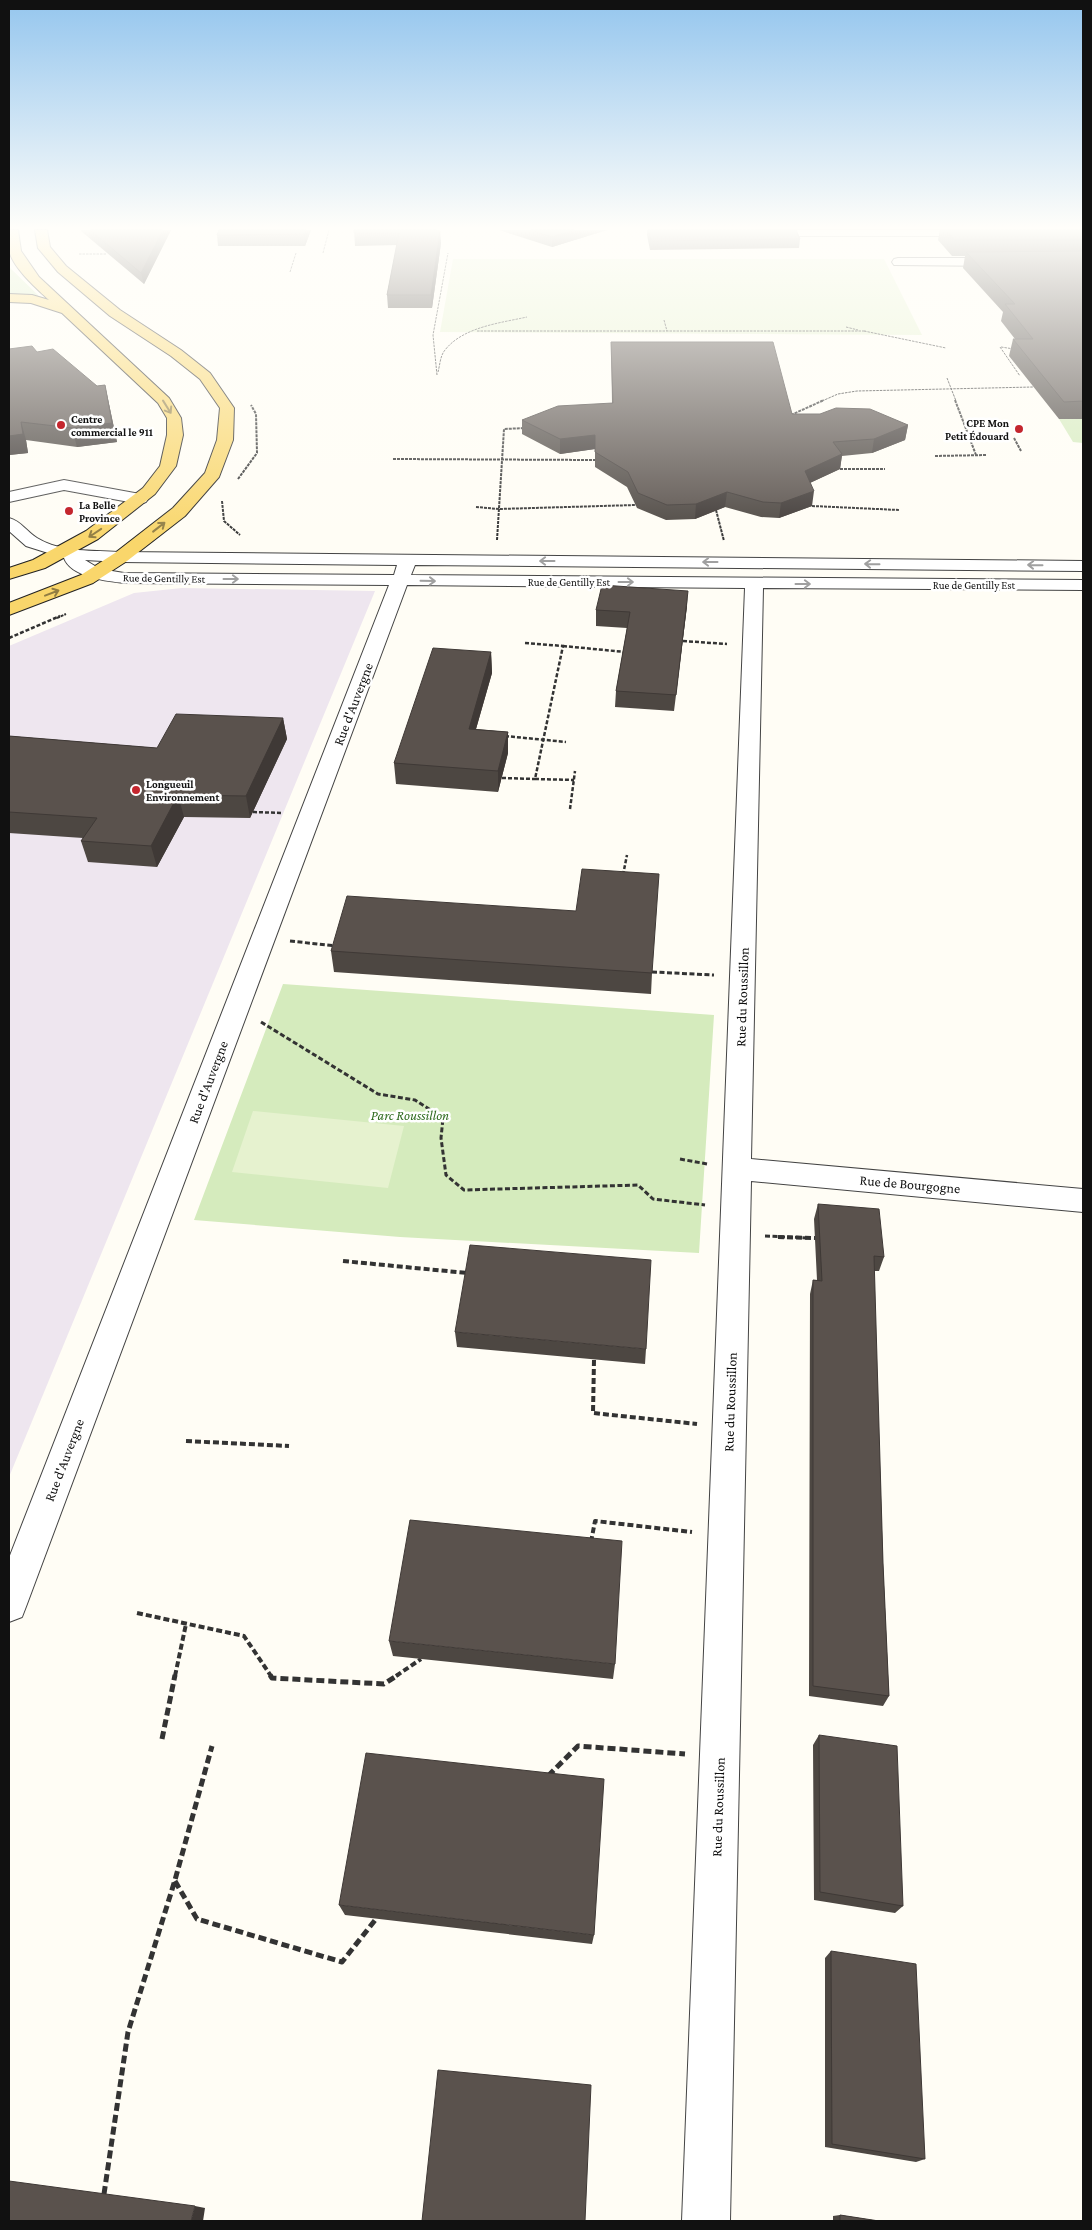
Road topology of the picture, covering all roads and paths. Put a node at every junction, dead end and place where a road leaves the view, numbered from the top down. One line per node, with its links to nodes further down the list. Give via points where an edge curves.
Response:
1 (95, 334): 24 (main road, one-way to 24, via 164,401 174,418 175,434 168,466)
2 (147, 334): 35 (main road, one-way to 2, via 179,512 213,474 225,440 227,408 204,376)
3 (433, 334): 4 (path, via 437,375 444,351)
4 (467, 334)
5 (880, 334): 6 (path)
6 (946, 348)
7 (1018, 356): 8 (path, via 1014,348 1000,347)
8 (1020, 376)
9 (947, 378): 15 (path)
10 (1033, 387): 11 (path, bridge, via 857,391 838,394)
11 (789, 416)
12 (529, 428): 19 (path, via 504,429)
13 (1014, 438): 14 (path)
14 (1021, 451)
15 (976, 455): 16 (path); 17 (path)
16 (987, 455)
17 (934, 456)
18 (393, 459): 19 (path)
19 (502, 460): 20 (path); 29 (path)
20 (595, 460)
21 (840, 469): 22 (path)
22 (885, 469)
23 (9, 497): 24 (street, via 64,485)
24 (140, 499): 34 (main road, one-way to 34)
25 (222, 500): 33 (path, via 224,520 238,534)
26 (636, 505): 29 (path)
27 (812, 506): 31 (path)
28 (476, 507): 29 (path)
29 (499, 508): 36 (path)
30 (716, 510): 37 (path)
31 (899, 510)
32 (9, 523): 34 (street, Rue de Gentilly Est, via 32,542)
33 (246, 537)
34 (62, 553): 35 (street, Rue de Gentilly Est); 40 (main road); 41 (street, Rue de Gentilly Est)
35 (121, 557): 39 (street, Rue de Gentilly Est); 41 (main road)
36 (494, 560): 37 (street, Rue de Gentilly Est, one-way to 36); 39 (street, Rue de Gentilly Est)
37 (731, 562): 38 (street, Rue de Gentilly Est, one-way to 37)
38 (1083, 566)
39 (404, 570): 41 (street, Rue de Gentilly Est, one-way to 39, via 124,578); 42 (street, Rue de Gentilly Est, one-way to 42); 60 (street, Rue d'Auvergne)
40 (9, 574)
41 (95, 574): 44 (main road, one-way to 41)
42 (754, 583): 43 (street, Rue de Gentilly Est, one-way to 43); 48 (street, Rue du Roussillon)
43 (1083, 585)
44 (9, 609)
45 (683, 641): 48 (path)
46 (525, 643): 47 (path)
47 (563, 646): 49 (path); 51 (path)
48 (752, 646): 63 (street, Rue du Roussillon)
49 (624, 652)
50 (504, 736): 51 (path)
51 (543, 739): 52 (path); 55 (path)
52 (566, 742)
53 (575, 770): 56 (path)
54 (502, 778): 55 (path)
55 (535, 779): 56 (path)
56 (574, 780): 57 (path)
57 (570, 808)
58 (627, 856): 59 (path)
59 (621, 883)
60 (264, 938): 61 (path); 64 (street, Rue d'Auvergne)
61 (342, 947)
62 (652, 972): 63 (path)
63 (742, 977): 65 (street, Rue du Roussillon)
64 (237, 1007): 67 (path, via 378,1094 416,1100 443,1118 441,1138 446,1175 464,1190 638,1185 653,1199); 77 (street, Rue d'Auvergne)
65 (737, 1169): 66 (street, Rue de Bourgogne); 67 (street, Rue du Roussillon)
66 (1083, 1201)
67 (735, 1221): 68 (path); 72 (street, Rue du Roussillon)
68 (815, 1238)
69 (344, 1261): 70 (path)
70 (469, 1273)
71 (594, 1360): 72 (path, via 593,1413)
72 (730, 1428): 75 (street, Rue du Roussillon)
73 (186, 1441): 74 (path)
74 (289, 1446)
75 (726, 1536): 76 (path, via 595,1521); 83 (street, Rue du Roussillon)
76 (590, 1546)
77 (9, 1604)
78 (137, 1613): 79 (path)
79 (186, 1624): 80 (path, via 244,1636 272,1678 384,1684); 81 (path)
80 (421, 1659)
81 (162, 1739)
82 (212, 1746): 85 (path)
83 (720, 1756): 84 (path, via 578,1746); 88 (street, Rue du Roussillon)
84 (545, 1778)
85 (175, 1880): 86 (path, via 197,1919 342,1962); 87 (path, via 128,2032)
86 (376, 1918)
87 (104, 2194)
88 (706, 2221)

